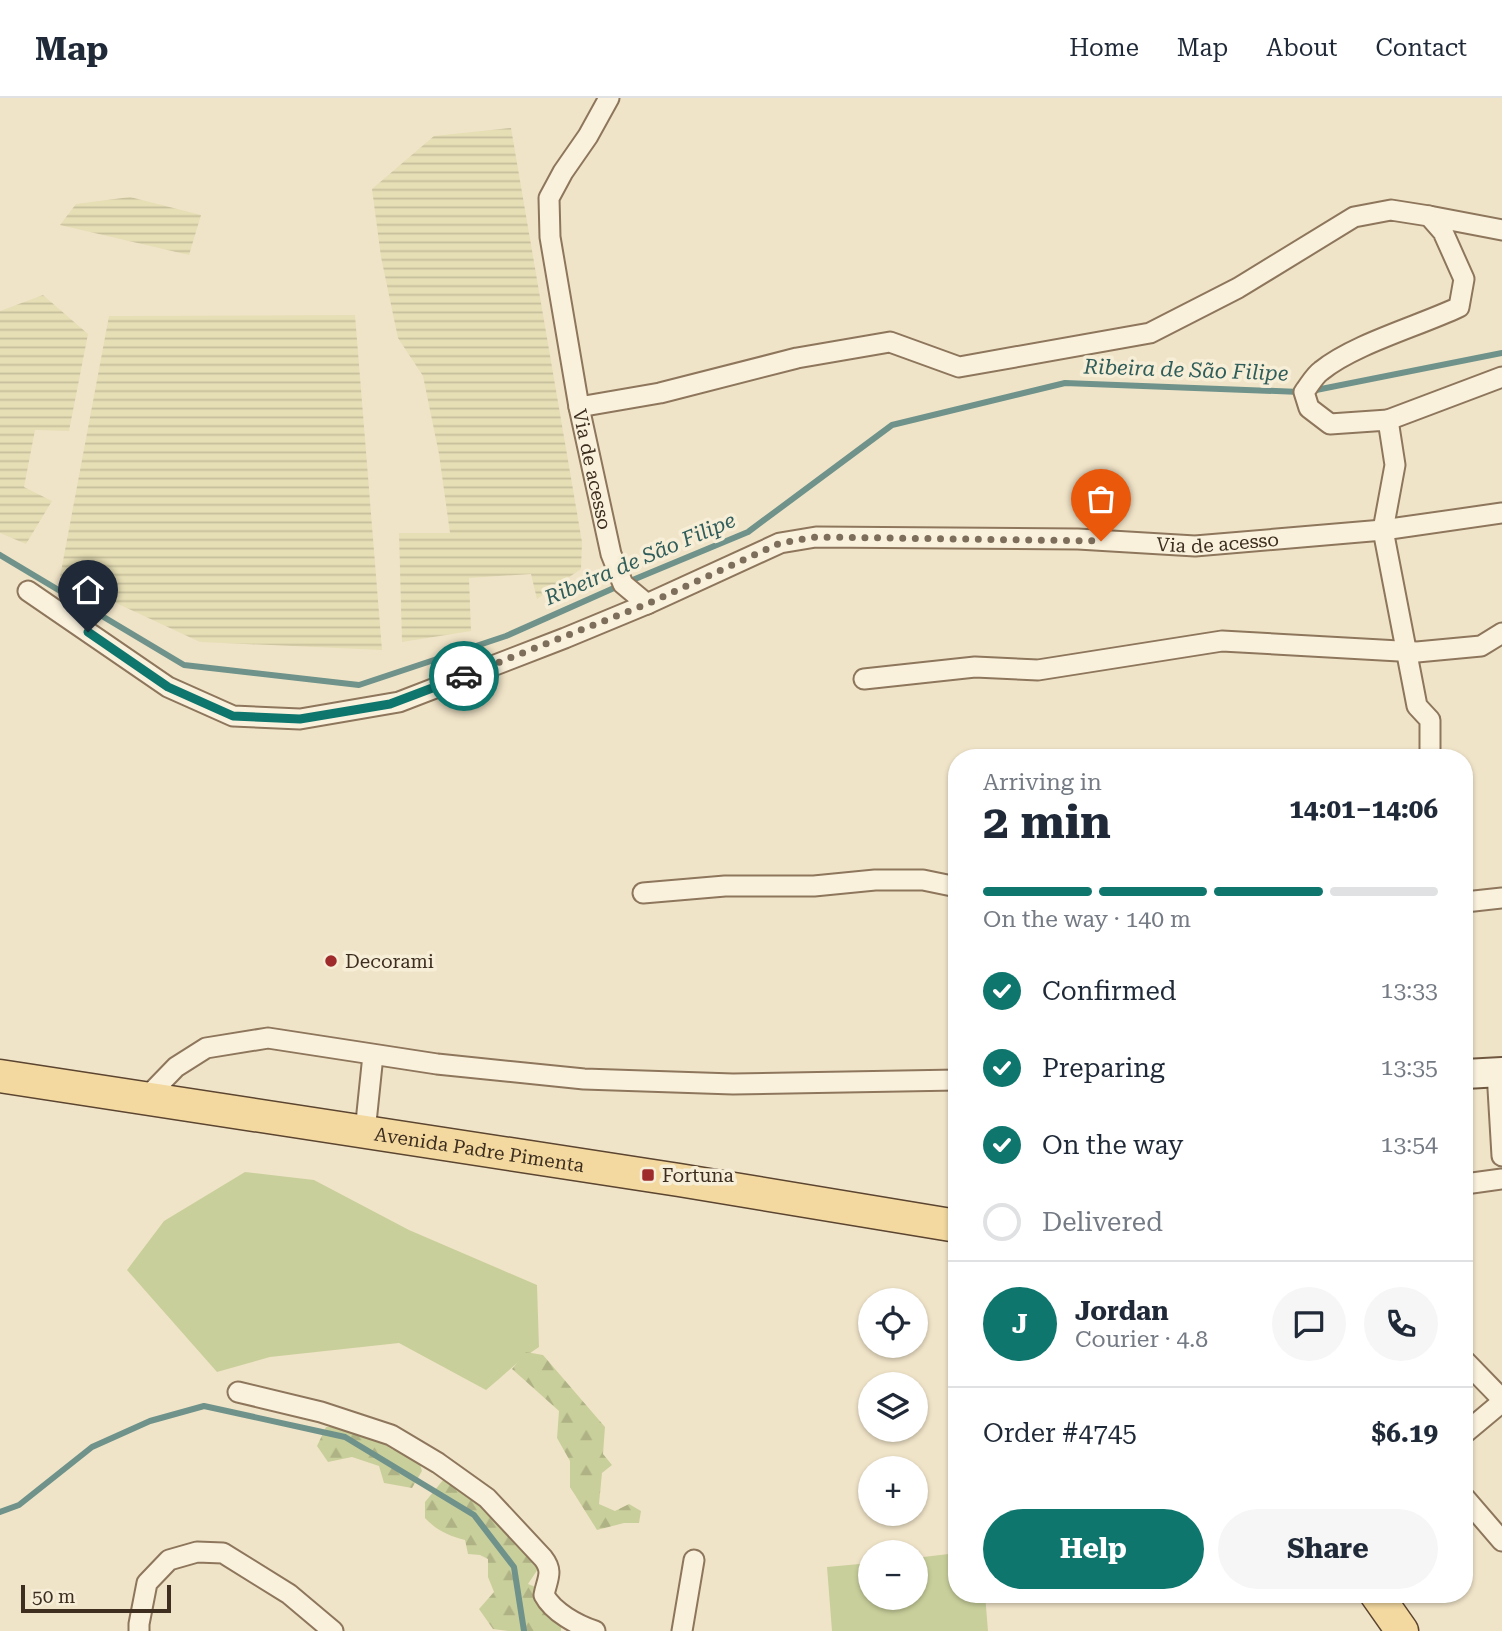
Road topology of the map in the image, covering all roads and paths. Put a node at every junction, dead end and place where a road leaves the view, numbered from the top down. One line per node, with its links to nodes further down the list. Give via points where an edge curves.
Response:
1 (609, 98): 5 (street, Via de acesso, via 549,198 550,237)
2 (1429, 216): 3 (street); 5 (street, via 1391,210 1354,217 1238,288 1150,333 959,367 890,342); 6 (street, via 1443,232 1464,279 1459,307 1357,349 1320,371 1304,392 1308,408 1330,424)
3 (1502, 230)
4 (1502, 377): 6 (street)
5 (579, 407): 10 (street, Via de acesso, via 611,554 623,584)
6 (1388, 420): 8 (street, via 1395,465)
7 (1502, 513): 8 (street, Via de acesso)
8 (1383, 530): 10 (street, Via de acesso, via 1195,546 1078,539 816,537 780,543); 12 (street)
9 (28, 591): 10 (street, via 168,687 233,716 300,719 399,702)
10 (647, 604)
11 (1502, 633): 12 (street, via 1481,646)
12 (1406, 652): 13 (street, via 1222,642 1038,670 975,667); 14 (street, via 1417,706 1430,720)
13 (864, 679)
14 (1430, 749)
15 (948, 885): 16 (street, via 875,880)
16 (643, 893)
17 (1502, 898): 18 (street)
18 (1473, 901)
19 (373, 1055): 23 (street, via 584,1079 733,1084); 24 (street, via 268,1038 206,1048 176,1068); 25 (street)
20 (1500, 1072): 21 (street); 26 (street)
21 (1473, 1074)
22 (0, 1076): 24 (main road, Avenida Padre Pimenta)
23 (948, 1080)
24 (145, 1098): 25 (main road, Avenida Padre Pimenta)
25 (365, 1132): 29 (main road, Avenida Padre Pimenta)
26 (1502, 1156)
27 (1502, 1180): 28 (street)
28 (1473, 1183)
29 (948, 1225)
30 (1473, 1369): 32 (street)
31 (238, 1392): 40 (street, via 391,1435 438,1462 487,1498 543,1558 550,1573 544,1595 549,1604)
32 (1502, 1400): 33 (street)
33 (1473, 1426)
34 (1473, 1507): 35 (street)
35 (1502, 1541)
36 (694, 1560): 41 (street)
37 (1382, 1603): 42 (main road)
38 (139, 1631): 39 (street, via 147,1583 169,1560 197,1552 223,1553 289,1594)
39 (333, 1631)
40 (595, 1631)
41 (682, 1631)
42 (1402, 1631)

